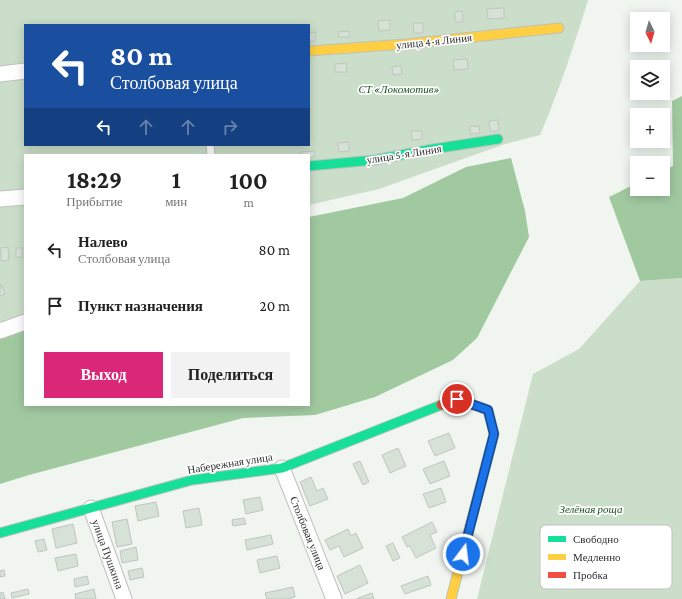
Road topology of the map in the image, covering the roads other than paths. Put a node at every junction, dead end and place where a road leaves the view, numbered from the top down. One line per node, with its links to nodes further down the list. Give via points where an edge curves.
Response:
1 (559, 28): 2 (street, улица 4-я Линия)
2 (310, 51)
3 (24, 71): 4 (street)
4 (0, 74)
5 (498, 139): 6 (street, улица 5-я Линия, via 374,160)
6 (310, 166)
7 (24, 198): 8 (street)
8 (0, 199)
9 (24, 322): 10 (street)
10 (0, 331)
11 (282, 468): 12 (street, Набережная улица, via 192,480); 15 (street, Столбовая улица); 16 (street, Набережная улица, via 457,399 488,410 494,434)
12 (92, 508): 13 (street, Набережная улица); 14 (street, улица Пушкина)
13 (0, 533)
14 (124, 599)
15 (334, 599)
16 (451, 599)

